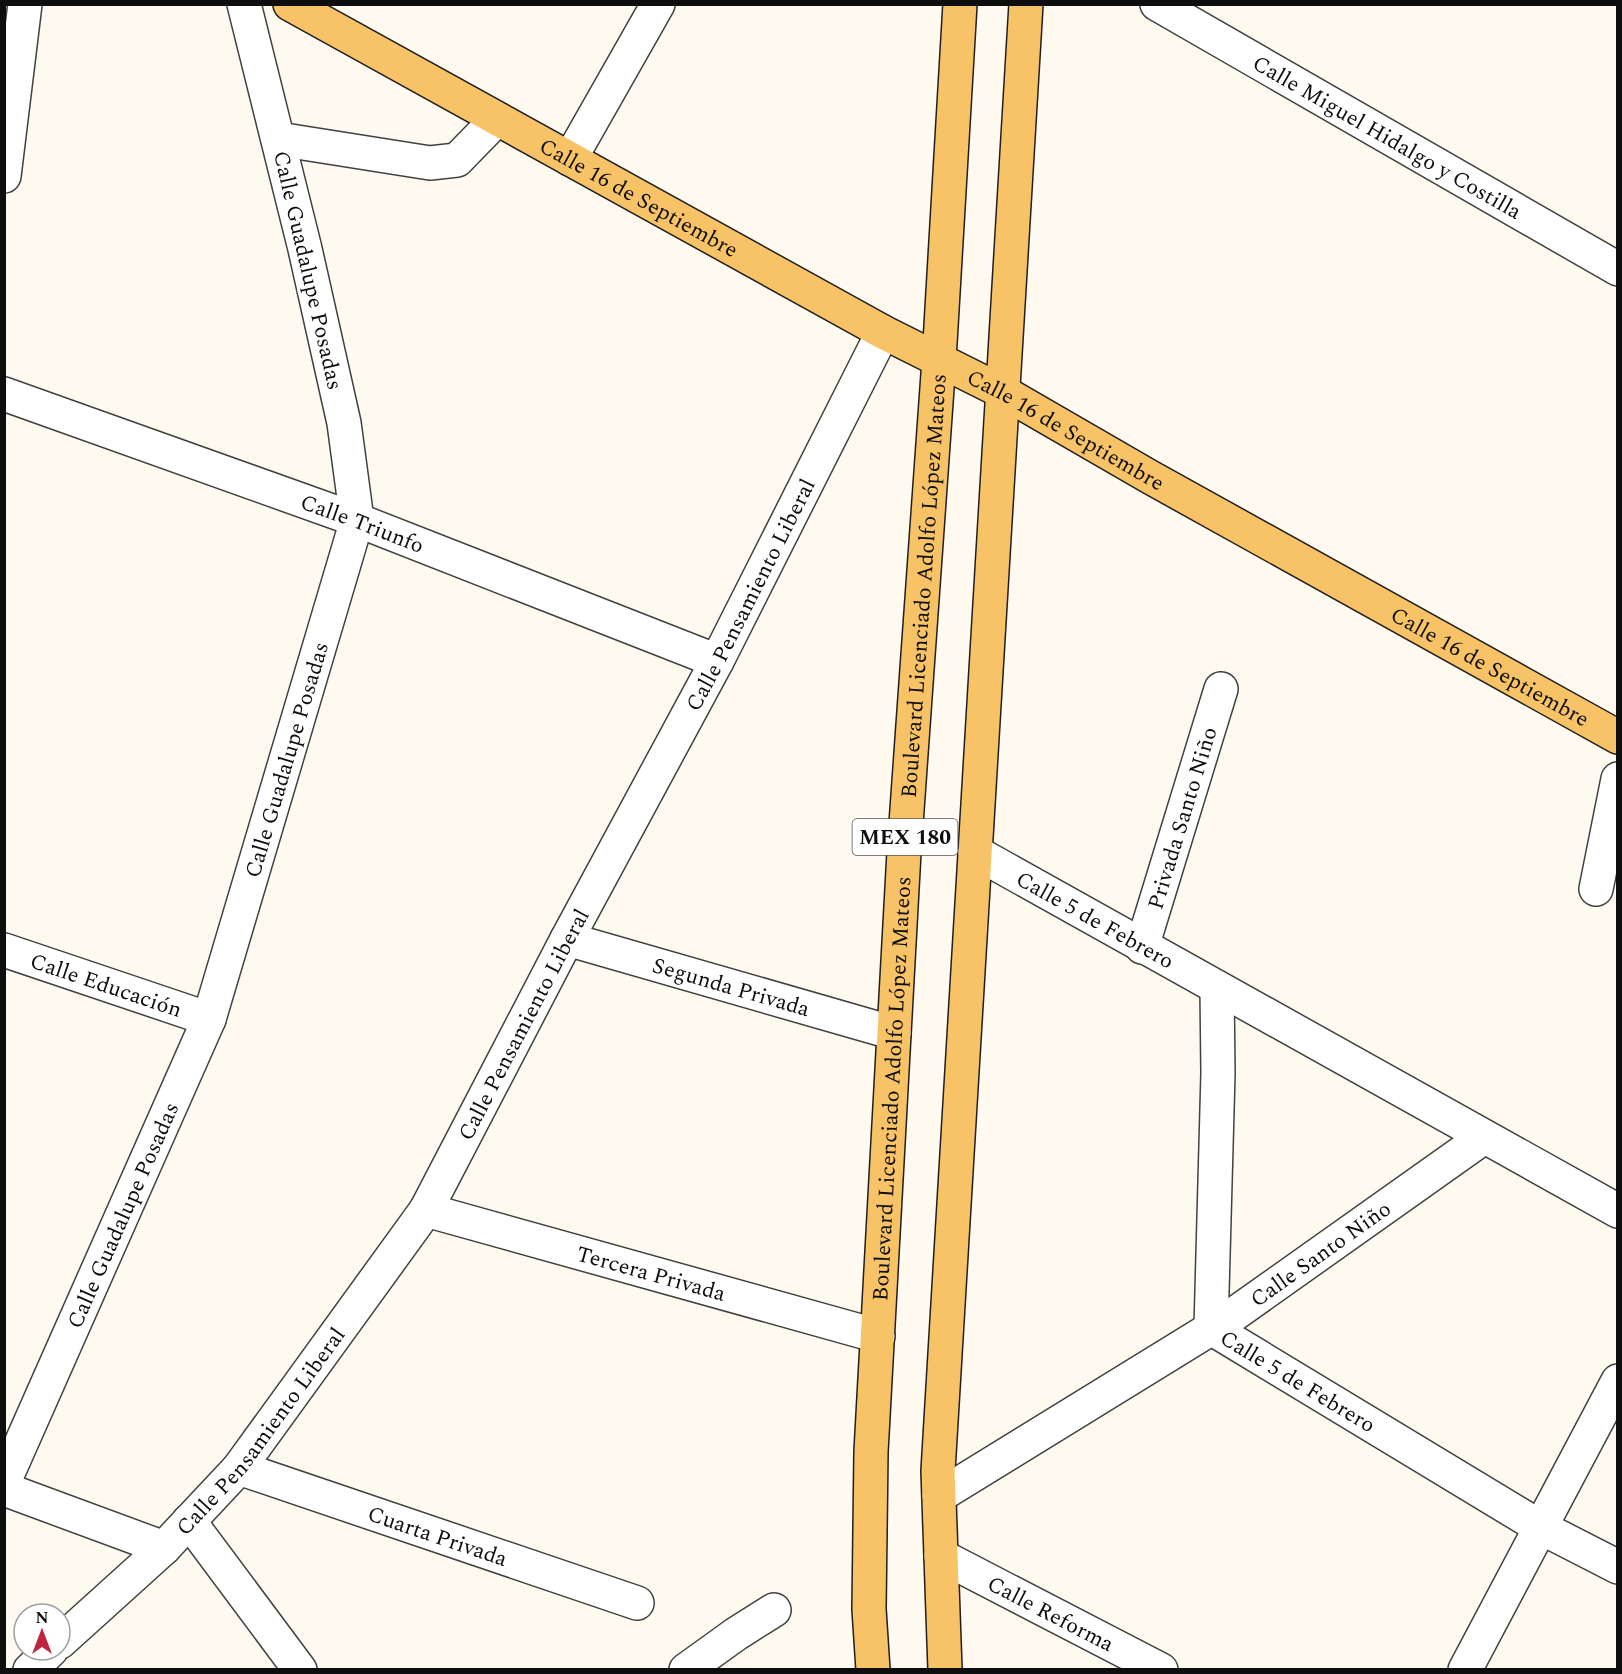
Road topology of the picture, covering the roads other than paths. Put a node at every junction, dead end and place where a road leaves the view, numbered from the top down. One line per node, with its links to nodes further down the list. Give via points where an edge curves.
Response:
1 (25, 4): 11 (street)
2 (244, 4): 9 (street, Calle Guadalupe Posadas)
3 (658, 4): 10 (street)
4 (960, 4): 14 (main road, Boulevard Licenciado Adolfo López Mateos / MEX 180)
5 (1026, 4): 15 (main road, MEX 180)
6 (1157, 4): 12 (street, Calle Miguel Hidalgo y Costilla)
7 (308, 9): 8 (main road, Calle 16 de Septiembre)
8 (497, 119): 9 (street, via 457,160 430,163); 10 (main road, Calle 16 de Septiembre)
9 (278, 140): 17 (street, Calle Guadalupe Posadas, via 344,423)
10 (570, 159): 13 (main road, Calle 16 de Septiembre)
11 (4, 176)
12 (1617, 269)
13 (883, 332): 14 (main road, Calle 16 de Septiembre); 18 (street, Calle Pensamiento Liberal)
14 (939, 360): 15 (main road, Calle 16 de Septiembre); 29 (main road, Boulevard Licenciado Adolfo López Mateos / MEX 180)
15 (1003, 392): 20 (main road, Calle 16 de Septiembre); 22 (main road, MEX 180)
16 (4, 394): 17 (street, Calle Triunfo)
17 (357, 520): 18 (street, Calle Triunfo); 28 (street, Calle Guadalupe Posadas)
18 (717, 661): 24 (street, Calle Pensamiento Liberal)
19 (1221, 689): 25 (street, Privada Santo Niño)
20 (1617, 736)
21 (1617, 778): 23 (street)
22 (975, 852): 25 (street, Calle 5 de Febrero); 39 (main road, MEX 180)
23 (1596, 889)
24 (567, 939): 29 (street, Segunda Privada); 31 (street, Calle Pensamiento Liberal)
25 (1142, 947): 27 (street, Calle 5 de Febrero)
26 (4, 950): 28 (street, Calle Educación)
27 (1216, 988): 30 (street, Calle 5 de Febrero); 33 (street, Calle 5 de Febrero, via 1218,1073)
28 (209, 1020): 37 (street, Calle Guadalupe Posadas)
29 (894, 1033): 34 (main road, Boulevard Licenciado Adolfo López Mateos / MEX 180)
30 (1484, 1137): 32 (street, Calle 5 de Febrero); 33 (street, Calle Santo Niño)
31 (426, 1210): 34 (street, Tercera Privada); 36 (street, Calle Pensamiento Liberal)
32 (1617, 1211)
33 (1211, 1328): 39 (street, Calle Santo Niño); 41 (street, Calle 5 de Febrero)
34 (878, 1336): 50 (main road, Boulevard Licenciado Adolfo López Mateos / MEX 180, via 871,1452 869,1598)
35 (1617, 1381): 41 (street)
36 (240, 1468): 40 (street, Calle Pensamiento Liberal); 45 (street, Cuarta Privada)
37 (4, 1482)
38 (4, 1488): 42 (street)
39 (939, 1496): 43 (main road, MEX 180)
40 (189, 1521): 42 (street, Calle Pensamiento Liberal); 48 (street)
41 (1540, 1527): 44 (street, Calle 5 de Febrero); 53 (street)
42 (164, 1548): 47 (street, Calle Pensamiento Liberal)
43 (941, 1556): 51 (main road, MEX 180); 52 (street, Calle Reforma)
44 (1617, 1567)
45 (637, 1603)
46 (774, 1610): 49 (street)
47 (72, 1631)
48 (300, 1670)
49 (686, 1670)
50 (873, 1670)
51 (945, 1670)
52 (1161, 1670)
53 (1465, 1670)

